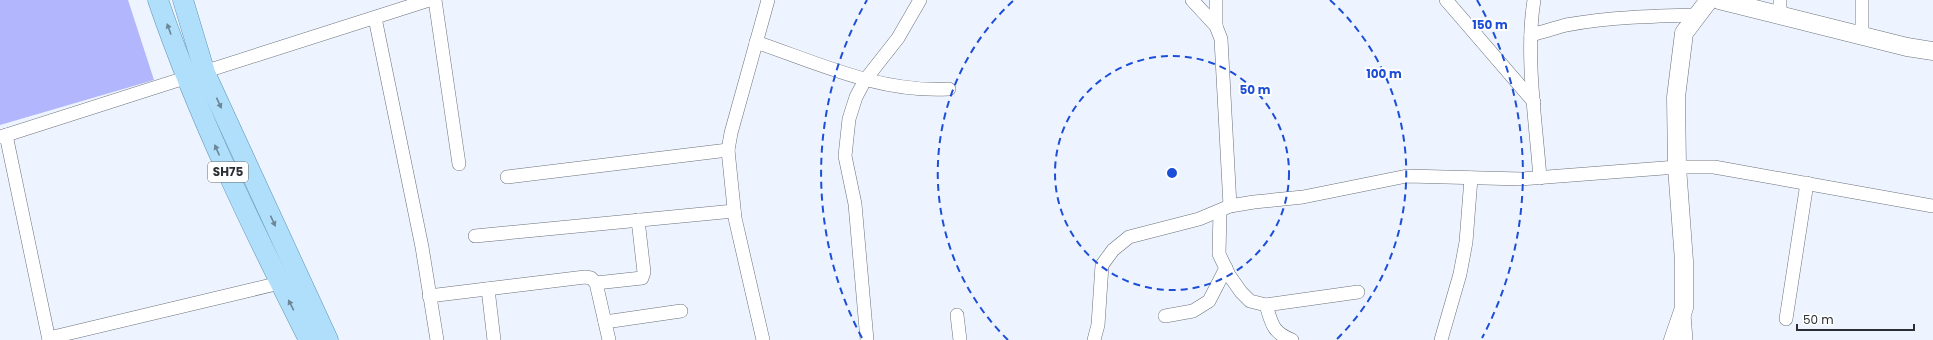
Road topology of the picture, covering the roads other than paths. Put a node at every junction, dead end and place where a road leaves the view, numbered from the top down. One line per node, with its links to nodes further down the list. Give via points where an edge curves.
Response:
1 (158, 0): 22 (main road, SH75, one-way to 1)
2 (183, 0): 22 (main road, SH75)
3 (429, 0): 16 (street)
4 (435, 0): 28 (street)
5 (768, 0): 20 (street)
6 (920, 0): 23 (street, via 898,38)
7 (1192, 0): 17 (street)
8 (1216, 0): 17 (street)
9 (1446, 0): 25 (street)
10 (1534, 0): 18 (street)
11 (1709, 0): 15 (street)
12 (1719, 0): 14 (street)
13 (1862, 0): 19 (street)
14 (1780, 8): 19 (street)
15 (1698, 15): 18 (street, via 1643,16 1599,21 1566,25); 29 (street, via 1684,33 1676,97)
16 (375, 18): 22 (street); 44 (street, via 420,239)
17 (1216, 26): 35 (street, via 1222,52)
18 (1531, 35): 25 (street)
19 (1862, 36): 21 (street)
20 (756, 42): 23 (street); 27 (street)
21 (1933, 51)
22 (195, 75): 26 (street); 40 (main road, SH75, one-way to 22, via 221,159); 54 (main road, SH75, one-way to 54)
23 (865, 80): 24 (street, via 923,90); 59 (street, via 849,119 845,156 855,204)
24 (949, 89)
25 (1534, 102): 32 (street)
26 (3, 136): 52 (street)
27 (728, 150): 30 (street); 36 (street)
28 (459, 164)
29 (1677, 167): 32 (street); 33 (street, via 1714,167); 46 (street, via 1684,261)
30 (507, 177)
31 (1471, 178): 32 (street); 35 (street, via 1407,176 1303,197 1254,202); 63 (street, via 1466,242 1460,274)
32 (1540, 178)
33 (1807, 183): 34 (street); 50 (street)
34 (1933, 206)
35 (1225, 209): 39 (street, via 1219,254); 61 (street, via 1129,237 1113,250 1102,266)
36 (734, 211): 37 (street); 58 (street)
37 (638, 220): 38 (street); 41 (street, via 644,272 642,278)
38 (475, 236)
39 (1226, 268): 45 (street, via 1250,301); 49 (street, via 1209,302 1193,311)
40 (280, 283): 52 (street); 53 (main road, SH75, one-way to 40)
41 (596, 283): 42 (street, via 585,277); 51 (street)
42 (488, 289): 44 (street); 56 (street)
43 (1358, 292): 45 (street)
44 (429, 296): 55 (street)
45 (1266, 305): 62 (street, via 1275,329 1280,335)
46 (1684, 308): 64 (street); 65 (street)
47 (681, 311): 51 (street)
48 (957, 316): 60 (street)
49 (1165, 316)
50 (1786, 319)
51 (606, 322): 57 (street)
52 (49, 339)
53 (309, 340)
54 (328, 340)
55 (437, 340)
56 (494, 340)
57 (609, 340)
58 (763, 340)
59 (867, 340)
60 (960, 340)
61 (1095, 340)
62 (1292, 340)
63 (1441, 340)
64 (1673, 340)
65 (1686, 340)

